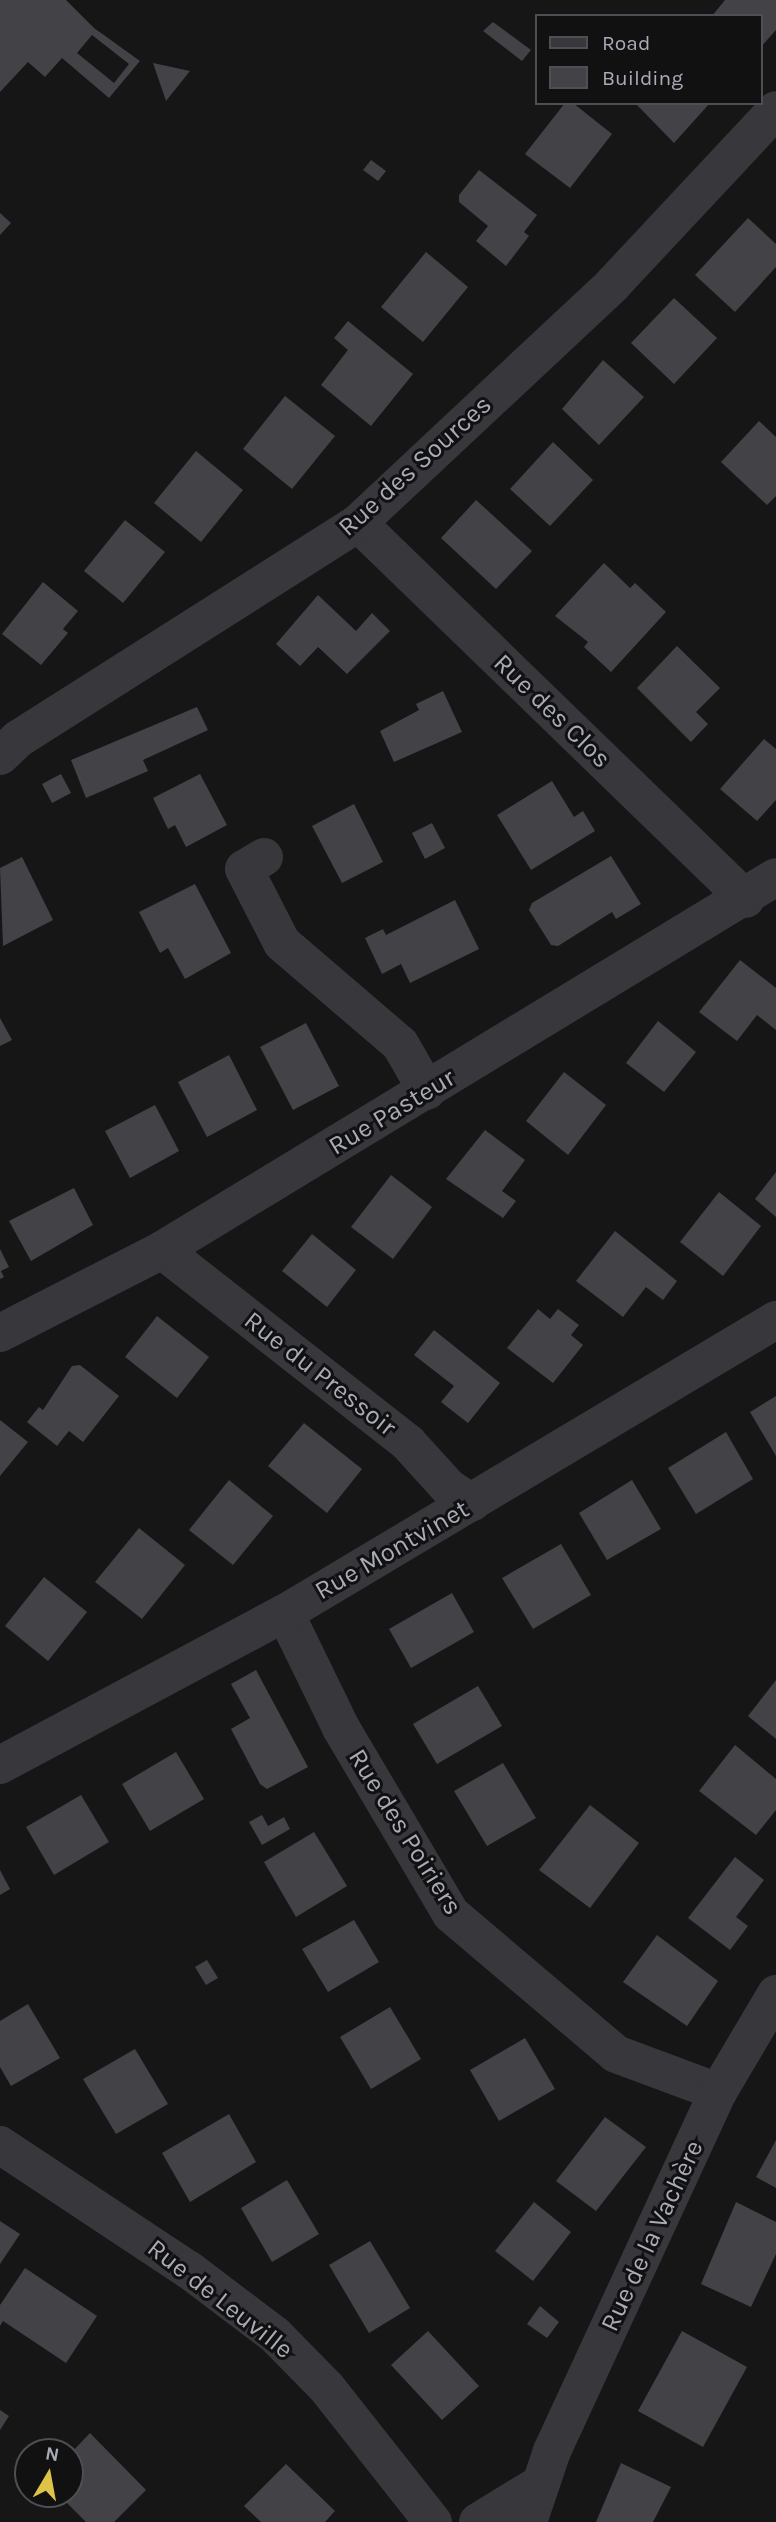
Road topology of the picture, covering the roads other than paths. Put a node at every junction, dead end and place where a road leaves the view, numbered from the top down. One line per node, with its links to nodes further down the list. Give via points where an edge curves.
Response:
1 (776, 110): 2 (street, Rue des Sources, via 613,284)
2 (358, 523): 3 (street, Rue des Sources, via 18,739); 6 (street, Rue des Clos)
3 (0, 756)
4 (264, 857): 7 (street, via 244,869 282,943 400,1044)
5 (776, 877): 6 (street, Rue Pasteur)
6 (746, 899): 7 (street, Rue Pasteur)
7 (427, 1091): 8 (street, Rue Pasteur)
8 (162, 1250): 10 (street, Rue Pasteur); 11 (street, Rue du Pressoir, via 408,1443 449,1488)
9 (776, 1320): 11 (street, Rue Montvinet)
10 (0, 1333)
11 (472, 1503): 12 (street, Rue Montvinet)
12 (285, 1613): 13 (street, Rue Montvinet); 15 (street, Rue des Poiriers, via 341,1728 451,1914 616,2054)
13 (0, 1765)
14 (776, 1994): 15 (street, Rue de la Vachère)
15 (718, 2092): 17 (street, Rue de la Vachère)
16 (0, 2145): 18 (street, Rue de Leuville, via 189,2270 275,2335 327,2388)
17 (540, 2484): 20 (street); 21 (street, Rue de la Vachère)
18 (433, 2522)
19 (439, 2522): 20 (street, via 456,2518)
20 (476, 2522)
21 (528, 2522)

